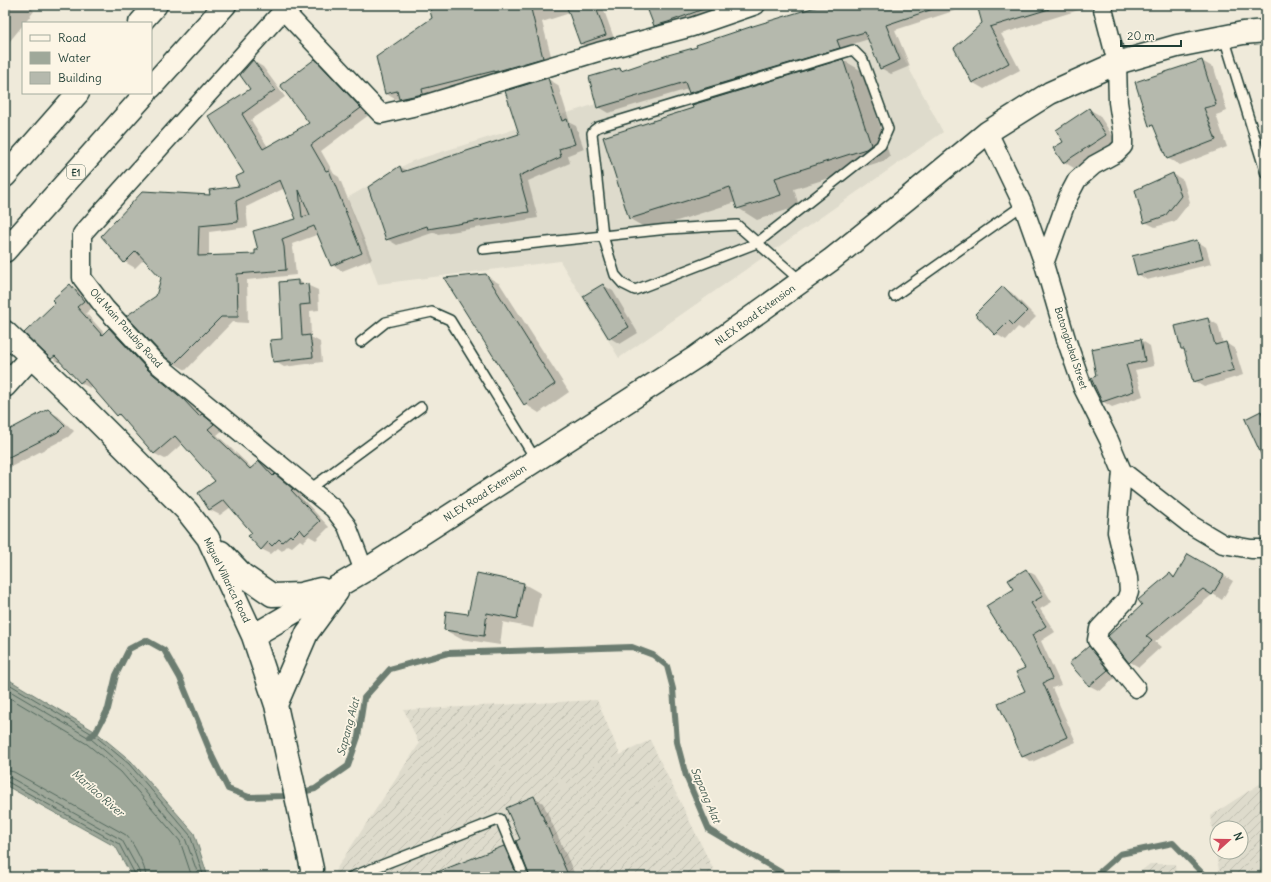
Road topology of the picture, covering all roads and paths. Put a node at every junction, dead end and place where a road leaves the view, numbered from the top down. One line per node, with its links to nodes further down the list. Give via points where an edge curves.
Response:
1 (156, 5): 6 (main road)
2 (225, 5): 10 (main road)
3 (756, 5): 5 (street, via 692,27 598,52 426,104 381,114)
4 (1102, 5): 9 (street)
5 (286, 8): 31 (street, Old Main Patubig Road, via 82,234 82,278 105,308 155,362)
6 (141, 22)
7 (1266, 31): 8 (main road, NLEX Road Extension)
8 (1224, 37): 9 (main road, NLEX Road Extension, via 1177,46); 14 (lane)
9 (1117, 63): 13 (main road, NLEX Road Extension, via 1050,93); 21 (street, via 1123,146 1077,180 1068,197)
10 (152, 87)
11 (77, 94): 15 (main road)
12 (145, 94): 20 (main road, E1)
13 (988, 132): 16 (street, Batongbakal Street); 22 (main road, NLEX Road Extension)
14 (1266, 174)
15 (5, 176)
16 (1024, 205): 21 (street, Batongbakal Street); 23 (lane)
17 (603, 236): 18 (lane, via 737,225); 18 (lane, via 615,275 623,284 636,290); 18 (lane, via 592,133 598,127 853,50 863,60 888,130 881,145); 19 (lane)
18 (757, 243): 22 (lane)
19 (482, 249)
20 (5, 251)
21 (1044, 264): 30 (street, Batongbakal Street, via 1083,388)
22 (802, 282): 29 (main road, NLEX Road Extension, via 696,358)
23 (894, 296)
24 (7, 334): 26 (main road, Miguel Villarica Road)
25 (361, 342): 29 (lane, via 386,322 432,312 450,320)
26 (31, 357): 27 (main road); 32 (main road, Miguel Villarica Road, via 186,510)
27 (5, 386)
28 (421, 407): 31 (lane)
29 (536, 460): 34 (main road, NLEX Road Extension)
30 (1122, 471): 33 (street, via 1191,525 1223,544); 37 (street, Batongbakal Street, via 1117,532 1129,592 1126,600 1098,629 1097,640)
31 (310, 489): 34 (street, Old Main Patubig Road, via 334,509 347,526)
32 (208, 538): 35 (main road, via 243,575 272,595 300,594); 36 (main road, Miguel Villarica Road)
33 (1266, 549)
34 (364, 571): 35 (main road, NLEX Road Extension)
35 (345, 582): 36 (main road, NLEX Road Extension); 38 (main road, via 307,633)
36 (254, 636): 38 (main road, Miguel Villarica Road)
37 (1136, 688)
38 (276, 705): 39 (main road, Miguel Villarica Road, via 312,869)
39 (311, 877)
40 (351, 877): 41 (lane, via 500,820)
41 (524, 877)

